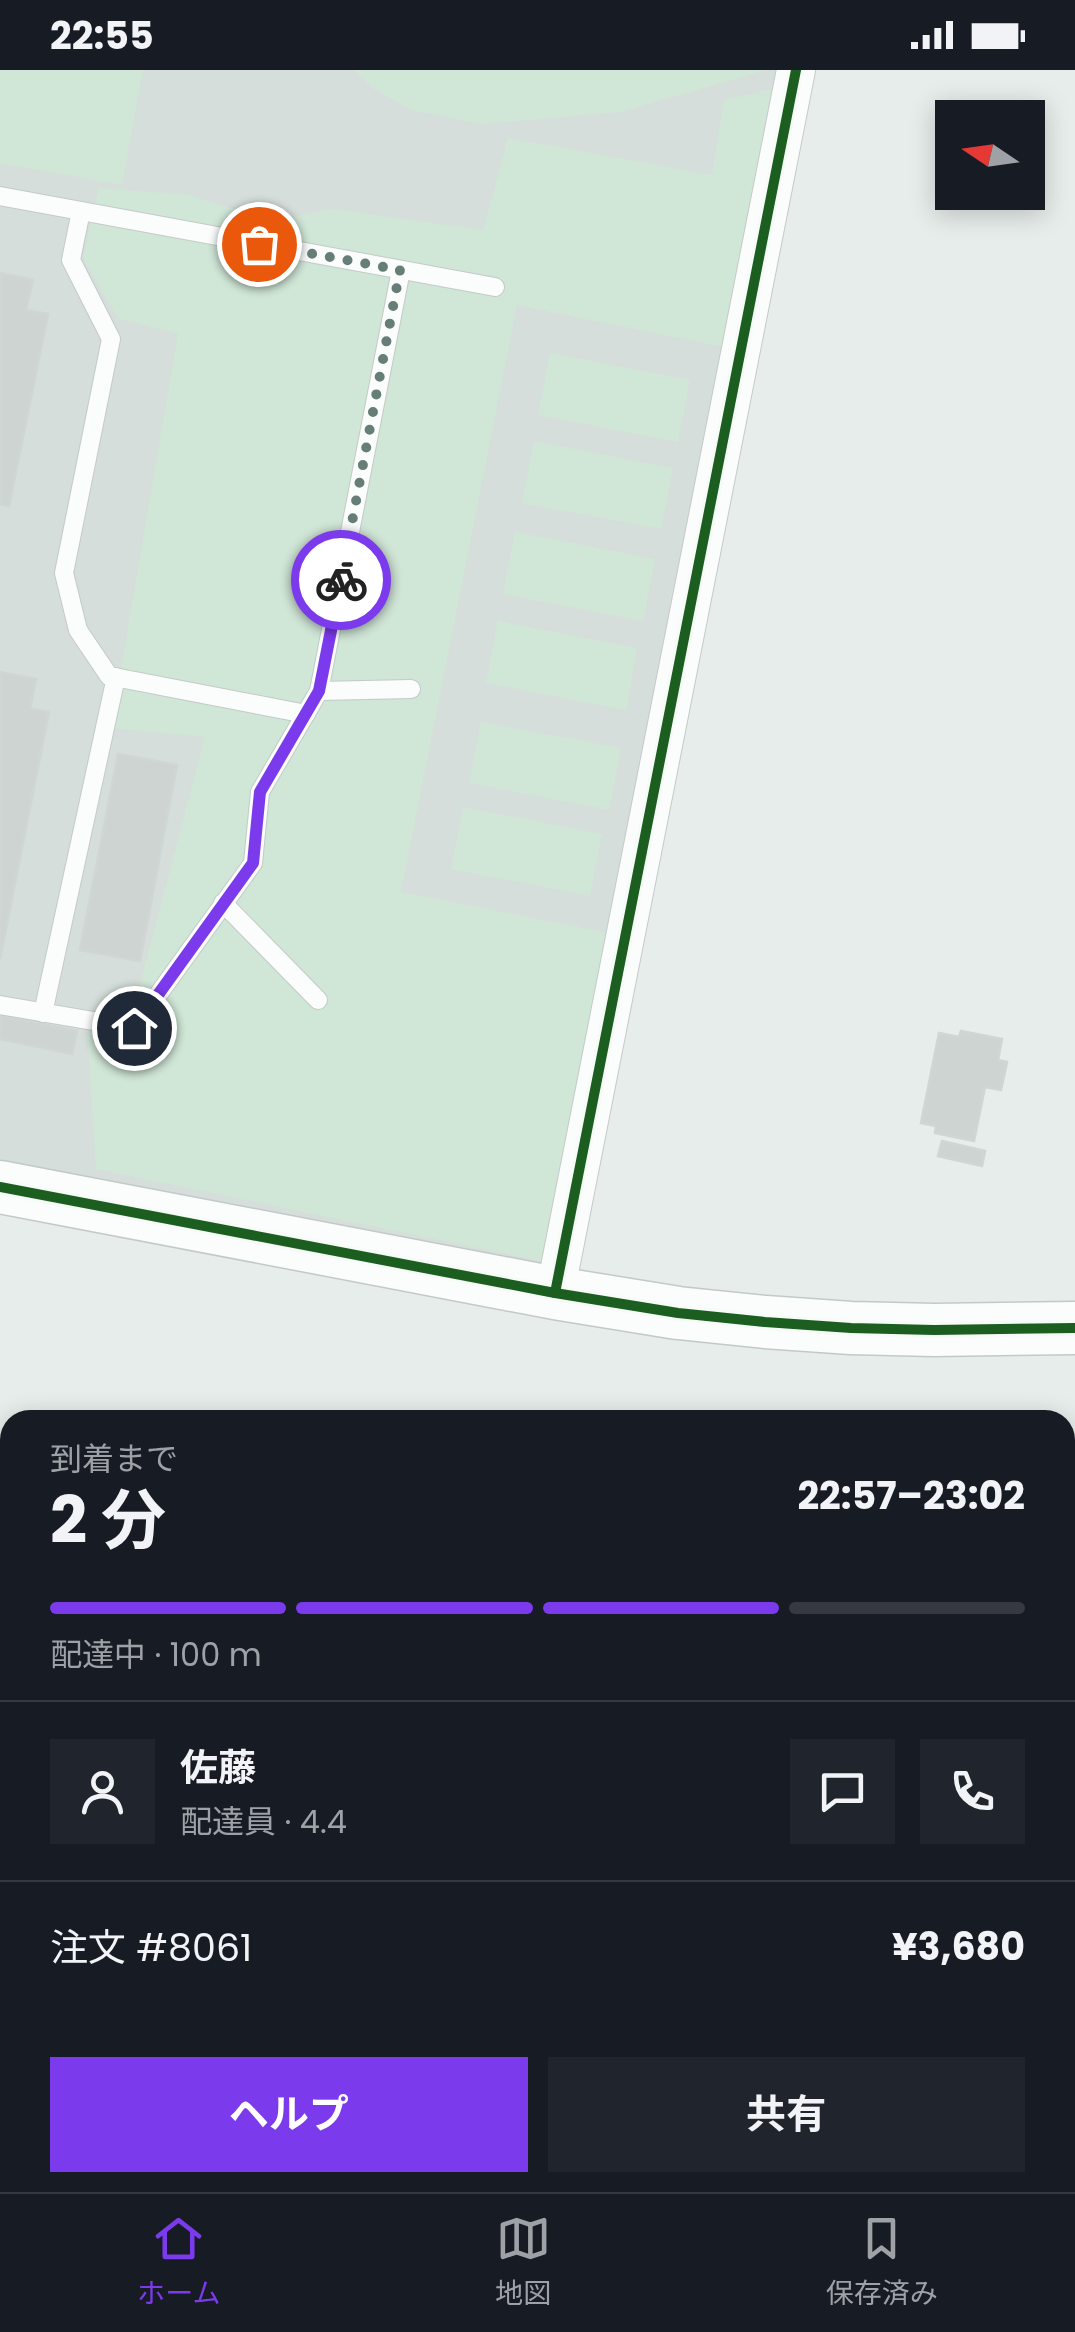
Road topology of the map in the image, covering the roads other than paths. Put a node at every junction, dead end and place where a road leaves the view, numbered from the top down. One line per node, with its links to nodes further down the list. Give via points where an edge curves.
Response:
1 (796, 70): 15 (street)
2 (0, 196): 3 (lane)
3 (81, 212): 4 (lane); 6 (lane, via 71,260 111,340 64,573 78,630)
4 (400, 270): 5 (lane); 8 (lane)
5 (494, 287)
6 (116, 677): 9 (lane); 13 (lane)
7 (411, 689): 8 (lane)
8 (319, 691): 9 (lane)
9 (306, 714): 10 (lane, via 260,792 253,863)
10 (224, 903): 11 (lane); 13 (lane, via 134,1028)
11 (318, 1000)
12 (0, 1005): 13 (lane)
13 (43, 1013)
14 (0, 1188): 15 (street)
15 (555, 1293): 16 (street, via 766,1322)
16 (1075, 1328)

